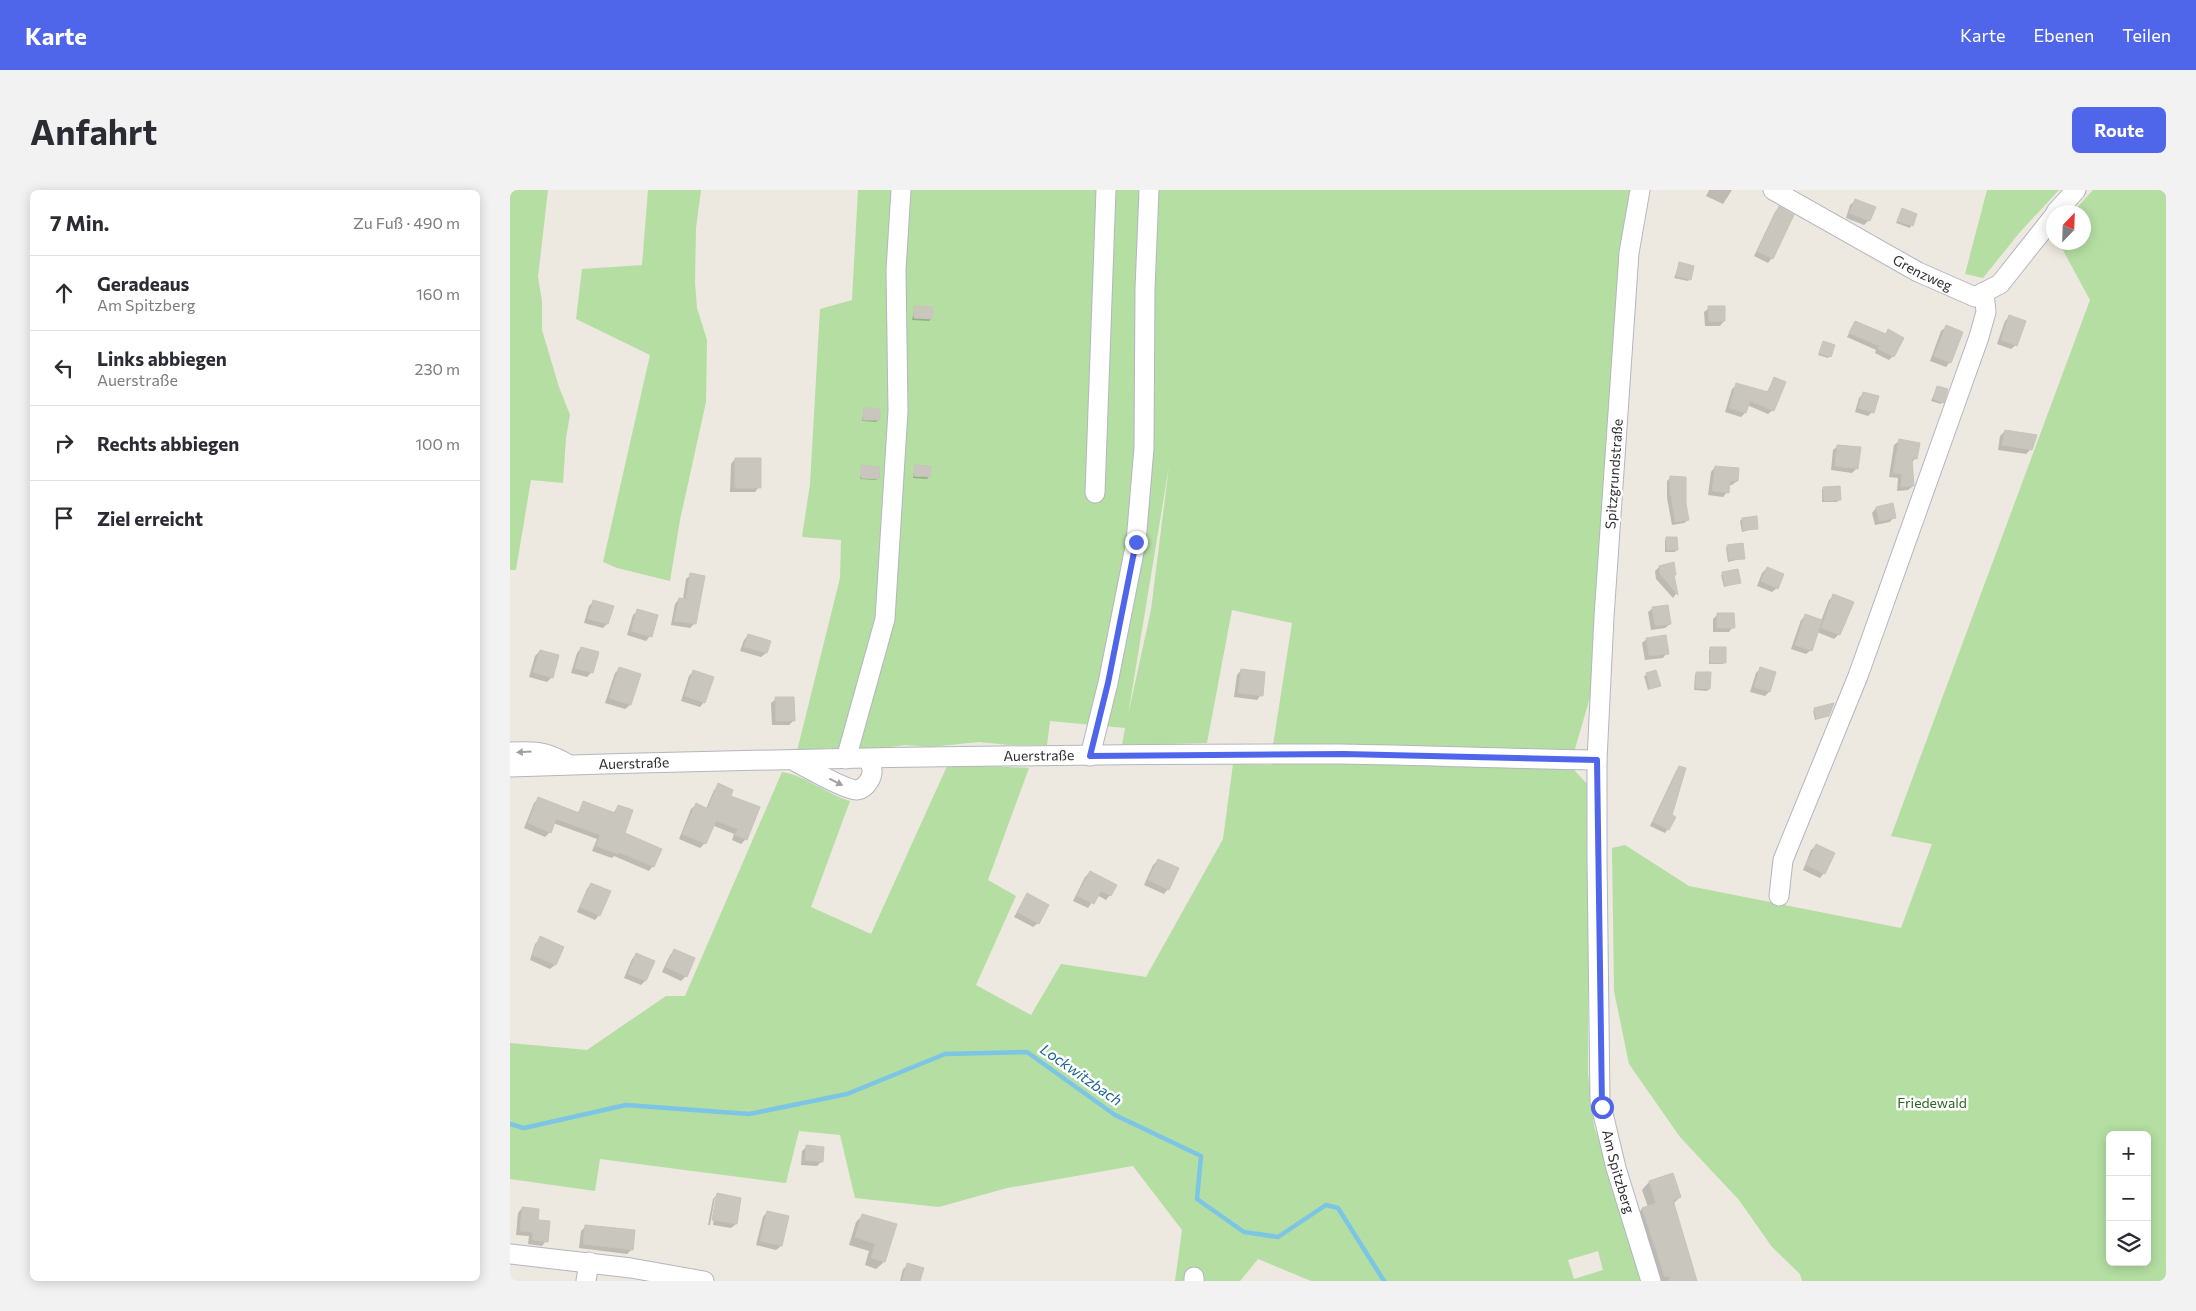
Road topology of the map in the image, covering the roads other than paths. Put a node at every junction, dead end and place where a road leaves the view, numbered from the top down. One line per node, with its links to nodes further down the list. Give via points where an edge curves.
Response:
1 (901, 190): 15 (street, via 896,270 898,411 885,619)
2 (1106, 190): 10 (street)
3 (1149, 190): 12 (street, via 1144,448 1136,542)
4 (1640, 190): 16 (street, Spitzgrundstraße, via 1629,253)
5 (1773, 190): 9 (street, Grenzweg, via 1918,272 1975,297)
6 (2076, 190): 7 (street)
7 (2062, 205)
8 (2046, 226): 9 (street, via 2000,284)
9 (1984, 292): 20 (street, via 1986,312 1979,337 1858,676 1783,860)
10 (1095, 493)
11 (510, 752): 17 (street, one-way to 11, via 536,751)
12 (1090, 756): 13 (street, Auerstraße); 16 (street, Auerstraße, via 1344,754)
13 (869, 759): 14 (street, one-way to 13, via 847,788 858,790 866,786 872,776); 15 (street, Auerstraße)
14 (793, 760): 15 (street, Auerstraße); 17 (street, Auerstraße)
15 (846, 760)
16 (1597, 760): 25 (street, Am Spitzberg, via 1600,1100 1616,1168)
17 (569, 765): 18 (street, Auerstraße); 19 (street, via 561,775 551,778)
18 (510, 767)
19 (510, 780)
20 (1778, 896)
21 (510, 1254): 22 (street)
22 (589, 1262): 23 (street); 24 (street)
23 (586, 1281)
24 (704, 1281)
25 (1651, 1281)

